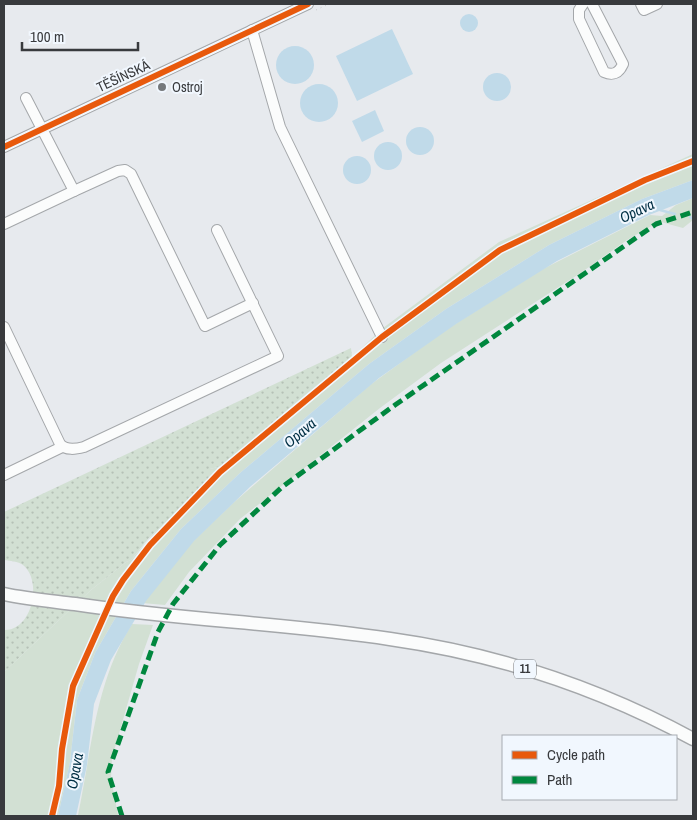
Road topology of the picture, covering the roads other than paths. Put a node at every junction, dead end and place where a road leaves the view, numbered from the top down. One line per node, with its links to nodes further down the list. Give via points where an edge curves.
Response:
1 (308, 4): 6 (street, TĚŠÍNSKÁ)
2 (583, 4): 3 (street, via 579,19 604,72 616,73 623,64)
3 (592, 4)
4 (641, 4): 5 (street, via 644,10)
5 (657, 4)
6 (252, 30): 8 (street, TĚŠÍNSKÁ); 15 (street, via 280,127)
7 (26, 98): 8 (street)
8 (42, 128): 9 (street, TĚŠÍNSKÁ); 10 (street)
9 (4, 147)
10 (74, 191): 11 (street); 13 (street, via 118,171 125,170 131,174 205,326)
11 (4, 224)
12 (217, 230): 13 (street)
13 (253, 303): 16 (street, via 278,356 84,447)
14 (4, 327): 16 (street)
15 (382, 337)
16 (62, 447): 17 (street)
17 (4, 474)
18 (6, 594): 19 (main road, 11, via 104,609 390,639 450,650 516,666 581,687)
19 (693, 739)

